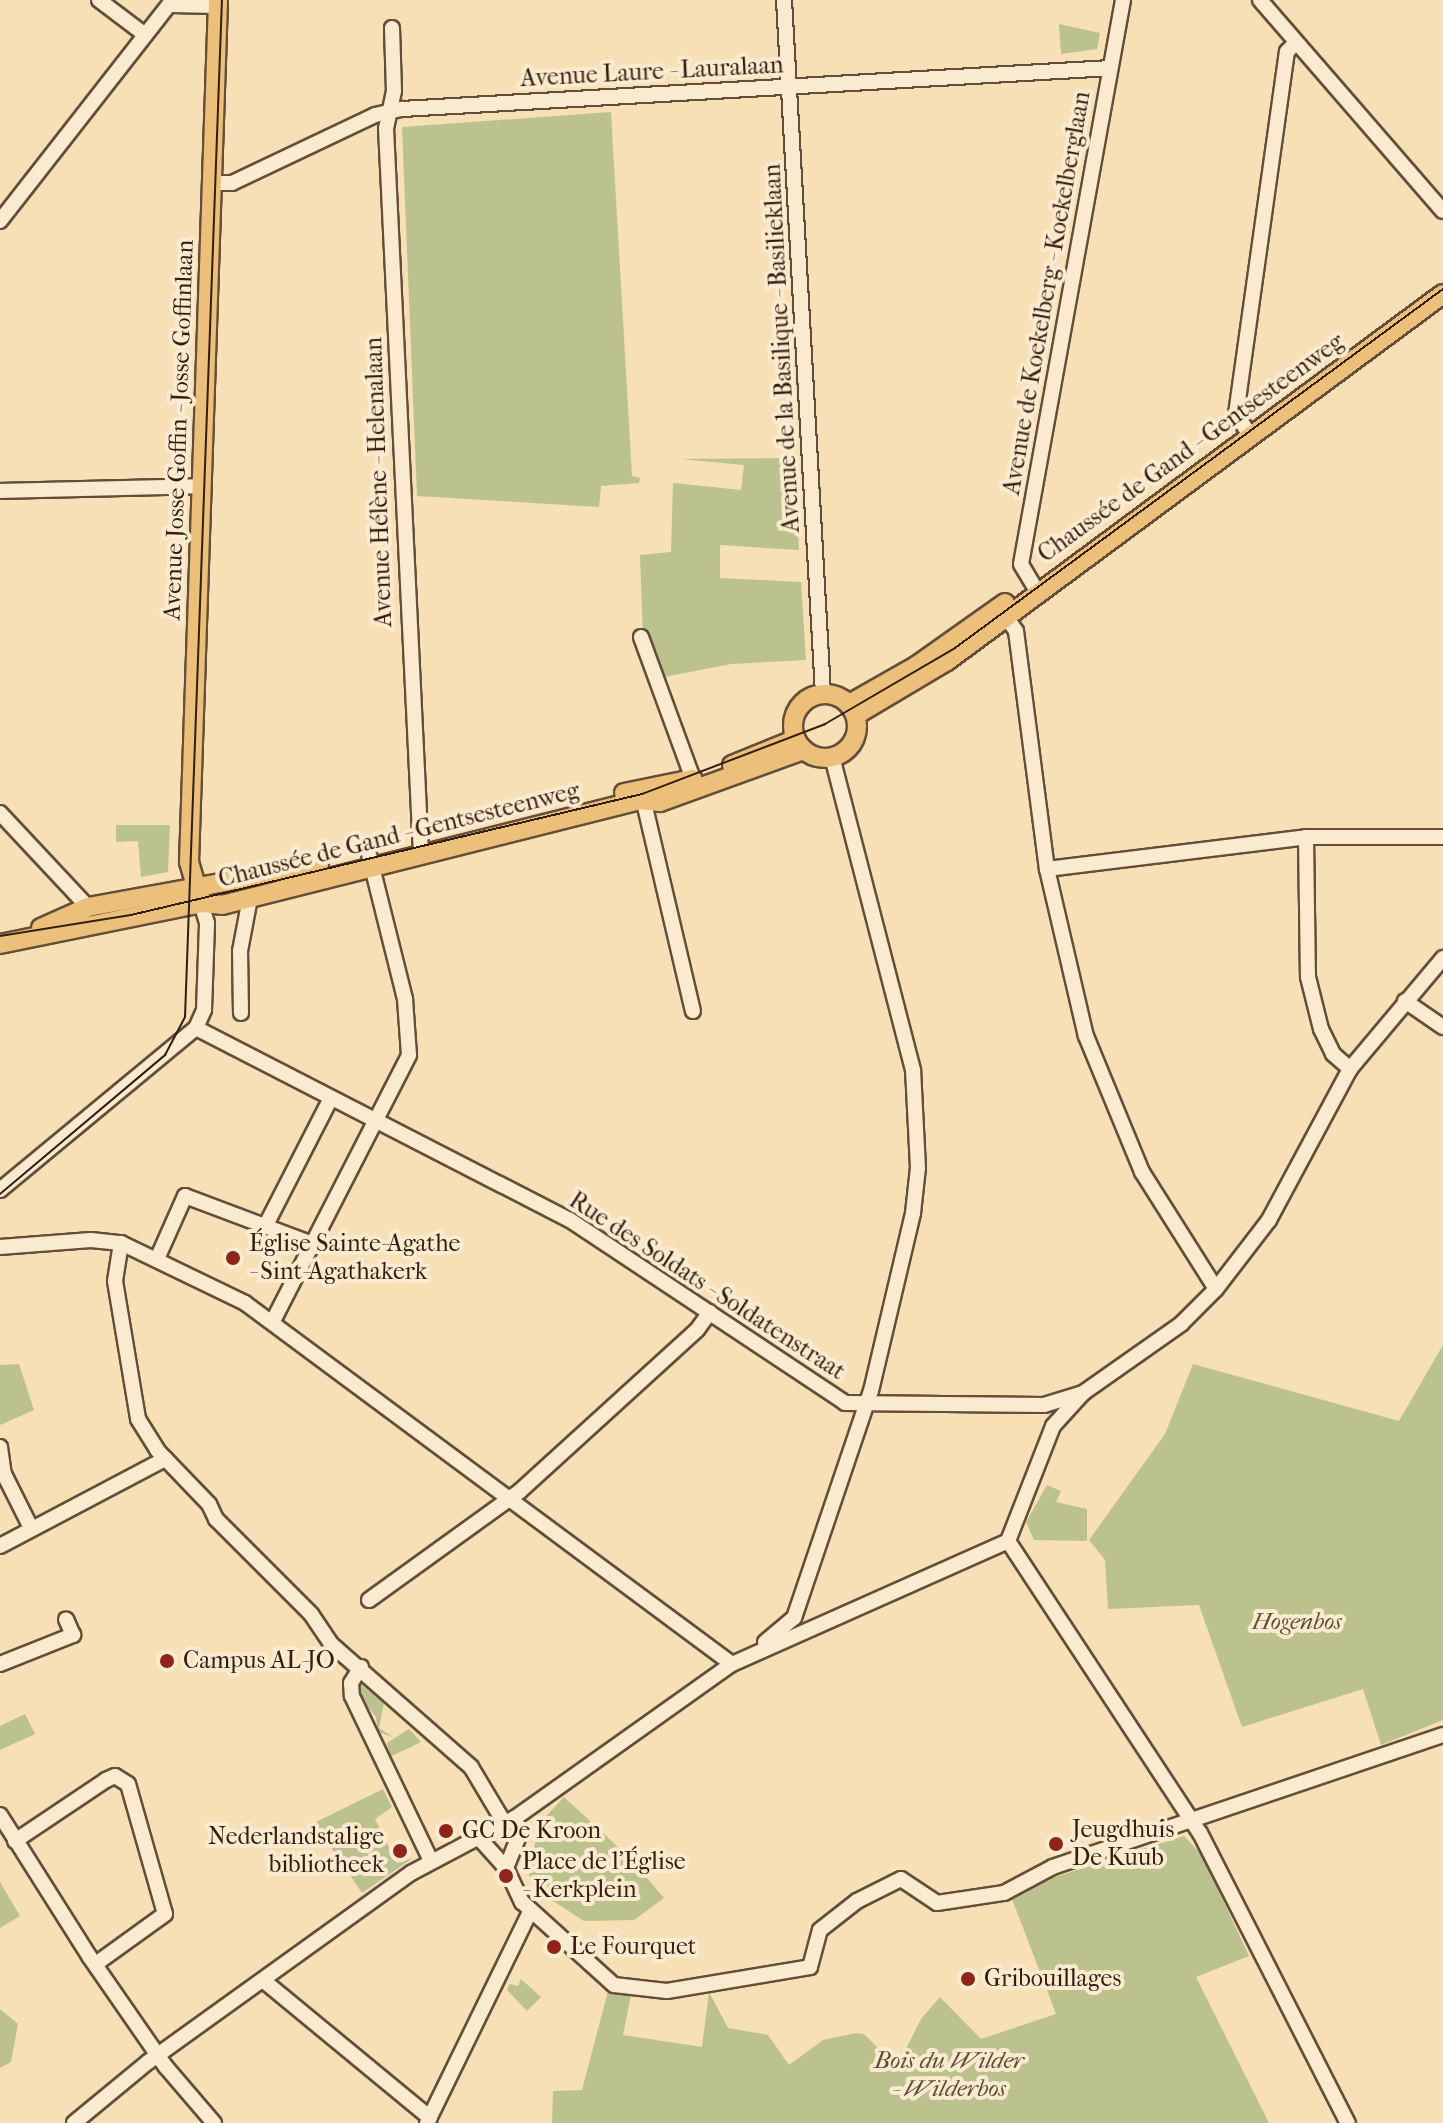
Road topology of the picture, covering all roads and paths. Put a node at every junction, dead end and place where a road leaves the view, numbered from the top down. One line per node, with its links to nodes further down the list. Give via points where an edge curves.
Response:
1 (99, 0): 7 (street)
2 (784, 0): 10 (street, Avenue de la Basilique - Basilieklaan)
3 (1123, 0): 9 (street, Avenue de Koekelberg - Koekelberglaan)
4 (1260, 0): 8 (street)
5 (218, 3): 7 (street, via 169,5); 12 (main road, Avenue Josse Goffin - Josse Goffinlaan)
6 (392, 28): 11 (street, Avenue Hélène - Helenalaan)
7 (144, 34): 14 (street)
8 (1296, 42): 13 (street); 16 (street, via 1287,52 1236,414)
9 (1110, 68): 10 (street, Avenue Laure - Lauralaan); 19 (street, Avenue de Koekelberg - Koekelberglaan, via 1021,564)
10 (789, 86): 11 (street, Avenue Laure - Lauralaan); 22 (street, Avenue de la Basilique - Basilieklaan)
11 (392, 110): 12 (street, Avenue Laure - Lauralaan, via 232,183); 31 (street, Avenue Hélène - Helenalaan, via 386,128)
12 (211, 183): 17 (main road, Avenue Josse Goffin - Josse Goffinlaan)
13 (1443, 211)
14 (0, 221)
15 (1443, 294): 16 (main road, Chaussée de Gand - Gentsesteenweg)
16 (1250, 435): 19 (main road, Chaussée de Gand - Gentsesteenweg)
17 (201, 486): 18 (street); 34 (main road, Avenue Josse Goffin - Josse Goffinlaan, via 189,862)
18 (0, 491)
19 (1037, 591): 20 (main road, Chaussée de Gand - Gentsesteenweg)
20 (1003, 612): 23 (main road, Chaussée de Gand - Gentsesteenweg, via 923,677); 33 (street, via 1016,631)
21 (641, 637): 26 (street)
22 (823, 694): 23 (main road); 24 (main road, via 799,707 793,720)
23 (852, 710): 25 (main road, via 853,743)
24 (800, 745): 25 (main road); 26 (main road, Chaussée de Gand - Gentsesteenweg)
25 (832, 757): 59 (street, via 913,1070 918,1128 913,1213)
26 (695, 785): 27 (main road, Chaussée de Gand - Gentsesteenweg, via 660,802)
27 (643, 795): 31 (main road, Chaussée de Gand - Gentsesteenweg); 41 (street)
28 (0, 813): 36 (street)
29 (1306, 837): 30 (street); 33 (street); 45 (street, via 1308,977 1321,1029 1333,1054)
30 (1443, 837)
31 (420, 848): 32 (main road, Chaussée de Gand - Gentsesteenweg)
32 (370, 860): 34 (main road, Chaussée de Gand - Gentsesteenweg); 35 (main road, Chaussée de Gand - Gentsesteenweg); 47 (street, via 406,1007 409,1055)
33 (1047, 869): 54 (street, via 1070,977 1112,1103 1142,1172)
34 (199, 896): 35 (main road, Chaussée de Gand - Gentsesteenweg); 36 (main road, Chaussée de Gand - Gentsesteenweg); 38 (main road, Chaussée de Gand - Gentsesteenweg); 44 (street, via 207,923 204,1010)
35 (250, 898): 42 (street, via 240,951)
36 (88, 907): 37 (main road, Chaussée de Gand - Gentsesteenweg, via 62,922)
37 (0, 938)
38 (0, 944)
39 (1443, 958): 40 (street)
40 (1405, 1001): 43 (street); 45 (street)
41 (693, 1011)
42 (241, 1013)
43 (1443, 1027)
44 (196, 1028): 46 (street, Rue des Soldats - Soldatenstraat); 48 (street)
45 (1350, 1069): 54 (street, via 1269,1220)
46 (331, 1098): 47 (street, Rue des Soldats - Soldatenstraat); 49 (street)
47 (377, 1121): 51 (street); 55 (street, Rue des Soldats - Soldatenstraat, via 570,1220)
48 (0, 1190)
49 (267, 1223): 51 (street); 53 (street, via 185,1196)
50 (121, 1243): 52 (street); 53 (street); 62 (street, via 115,1281 138,1419)
51 (313, 1244): 56 (street)
52 (0, 1247)
53 (157, 1259): 56 (street)
54 (1216, 1289): 57 (street, via 1181,1324)
55 (710, 1312): 59 (street, Rue des Soldats - Soldatenstraat, via 845,1403); 63 (street, via 697,1330)
56 (273, 1321): 63 (street)
57 (1083, 1393): 58 (street, Rue des Soldats - Soldatenstraat); 60 (street)
58 (1044, 1405): 59 (street, Rue des Soldats - Soldatenstraat); 60 (street)
59 (866, 1406): 68 (street)
60 (1053, 1426): 65 (street)
61 (0, 1447): 64 (street, via 4,1474)
62 (165, 1459): 64 (street); 74 (street, via 321,1631)
63 (511, 1498): 67 (street); 73 (street)
64 (30, 1526): 66 (street)
65 (1008, 1541): 70 (street); 78 (street)
66 (0, 1546)
67 (369, 1600)
68 (794, 1618): 70 (street); 71 (street)
69 (66, 1619): 72 (street, via 76,1641)
70 (807, 1632): 71 (street)
71 (756, 1651): 73 (street)
72 (0, 1664)
73 (732, 1664): 77 (street)
74 (361, 1667): 77 (street, via 471,1767); 81 (street, via 351,1683 352,1696)
75 (1443, 1735): 78 (street)
76 (0, 1815): 80 (street)
77 (510, 1821): 79 (street); 82 (street, via 520,1834)
78 (1193, 1822): 83 (street, via 1053,1867 1004,1893 953,1903 937,1903 901,1879 857,1901 820,1930 810,1967 667,1991 614,1985); 90 (street)
79 (479, 1838): 81 (street); 82 (street)
80 (15, 1841): 84 (street); 84 (street, via 106,1780 115,1776 128,1784 165,1914)
81 (431, 1861): 85 (street)
82 (506, 1868): 83 (street)
83 (531, 1910): 87 (street)
84 (97, 1963): 86 (street)
85 (264, 1981): 86 (street); 87 (street)
86 (161, 2055): 88 (street); 89 (street)
87 (428, 2120)
88 (74, 2123)
89 (214, 2123)
90 (1348, 2123)

